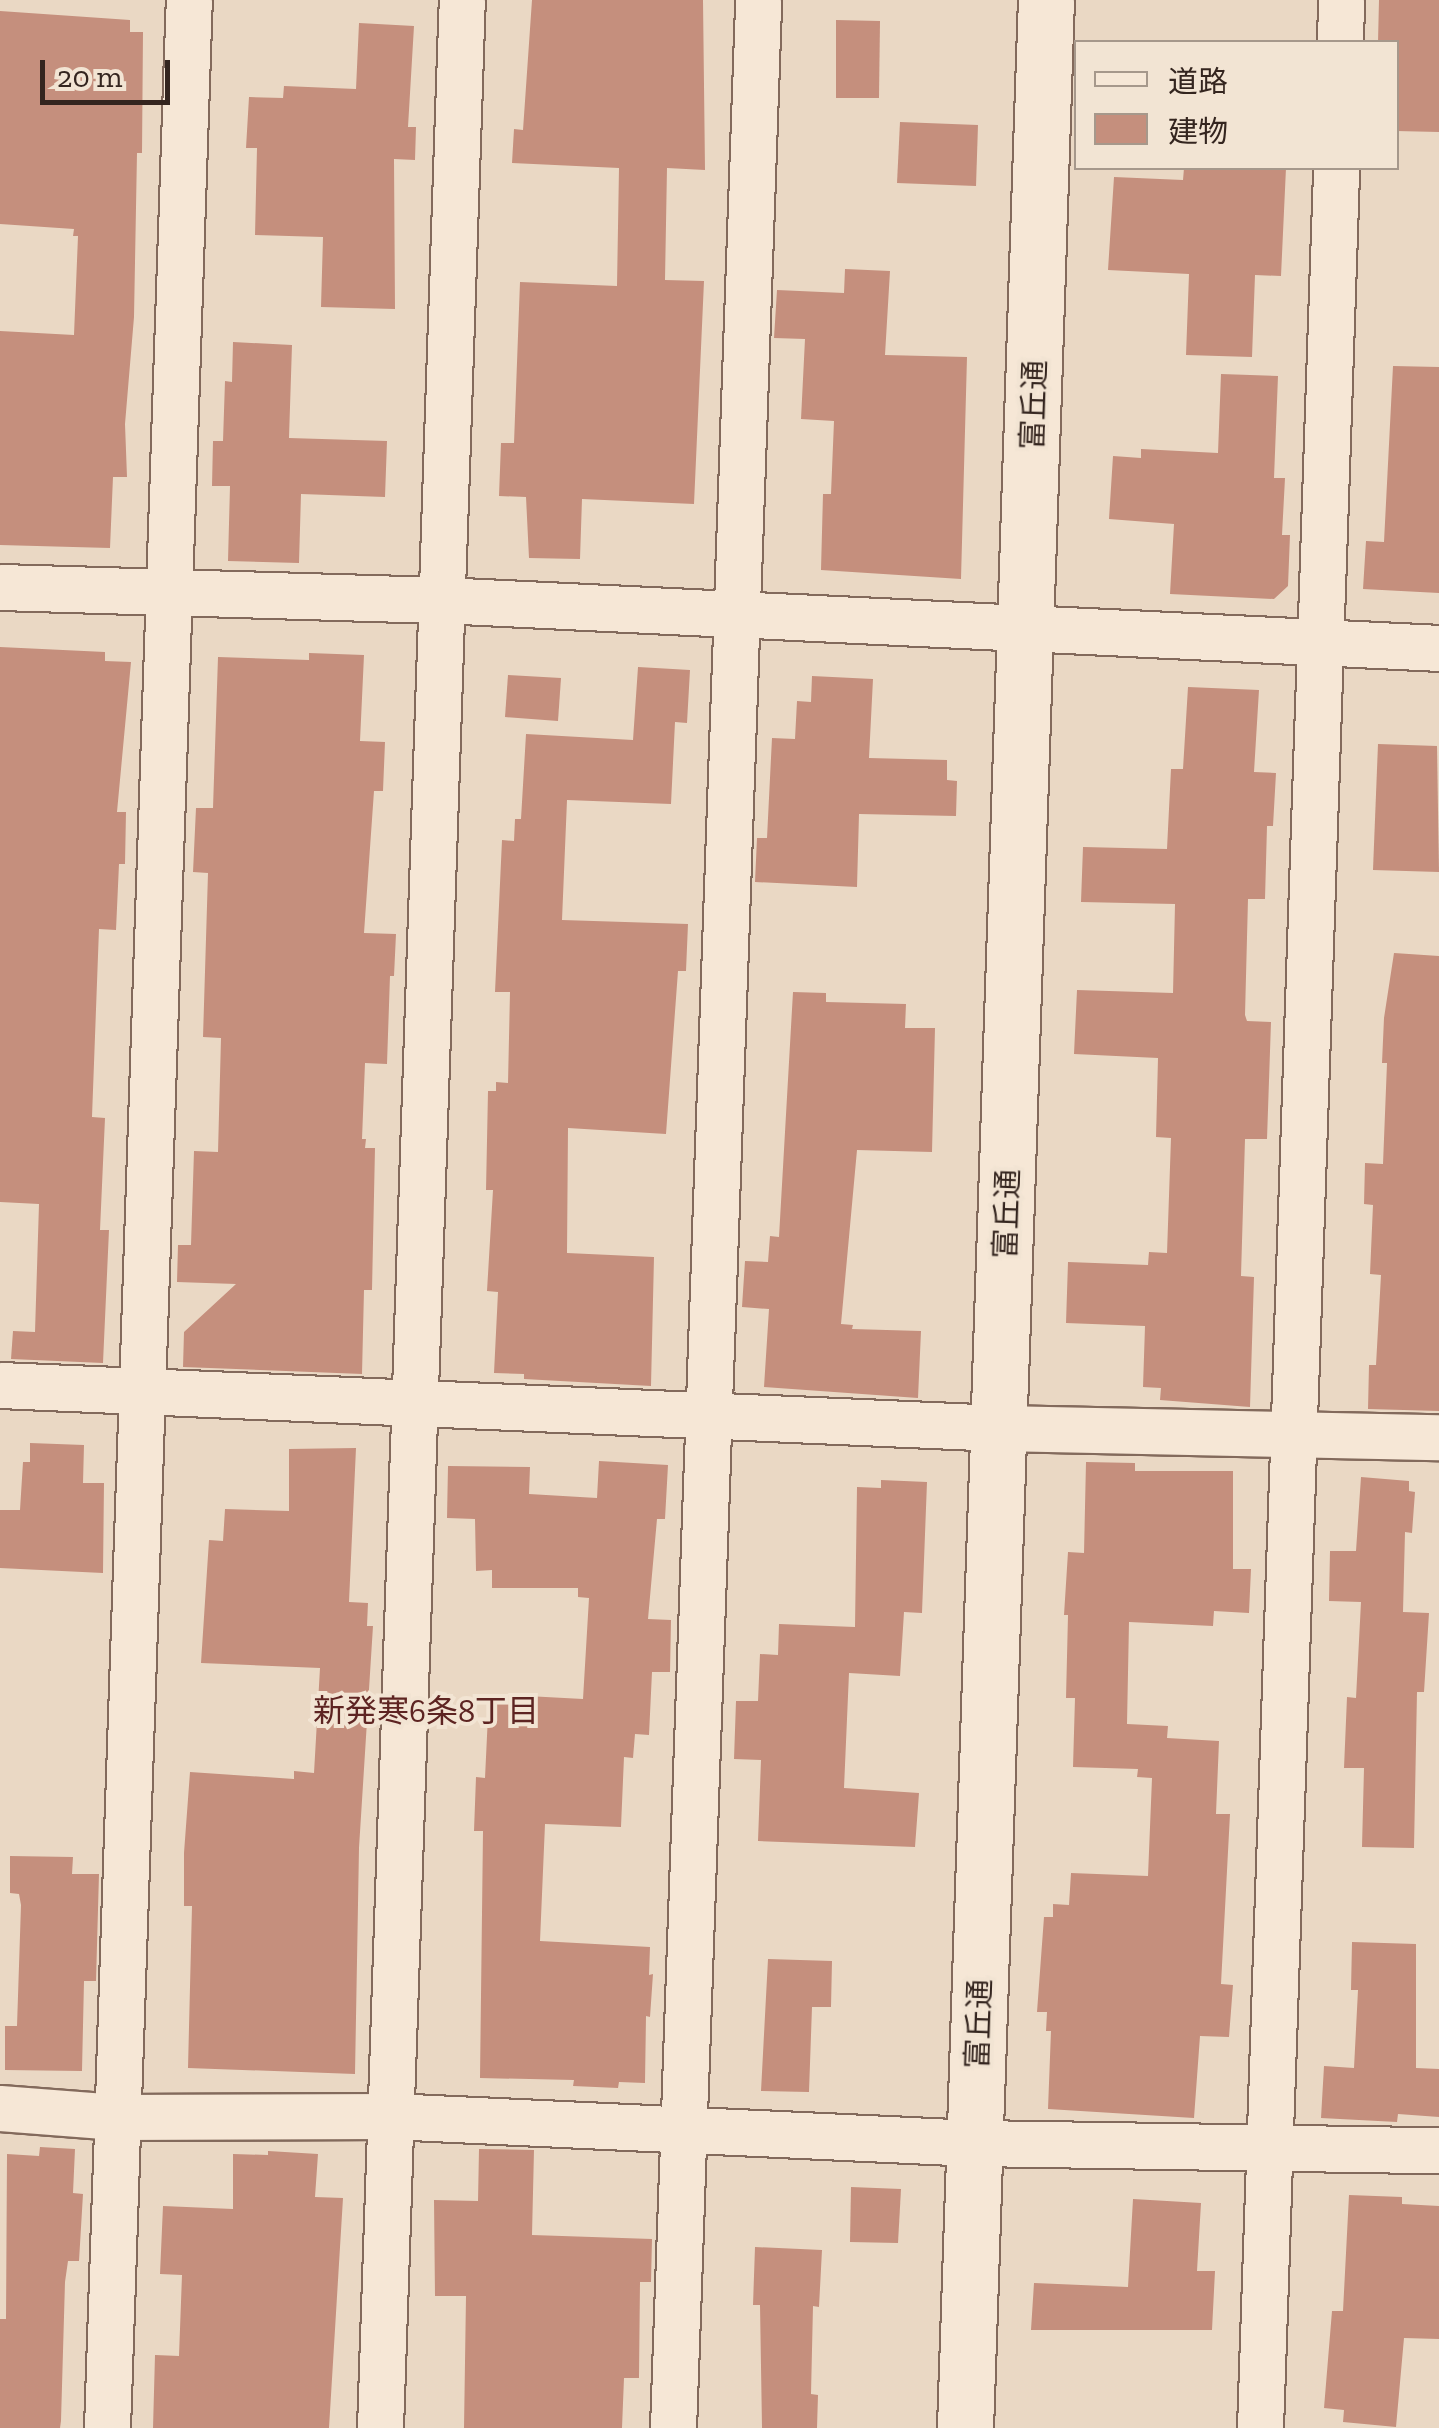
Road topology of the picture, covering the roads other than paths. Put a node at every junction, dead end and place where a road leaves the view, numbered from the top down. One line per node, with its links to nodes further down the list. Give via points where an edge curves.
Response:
1 (189, 0): 9 (street)
2 (462, 0): 10 (street)
3 (758, 0): 11 (street)
4 (1046, 0): 12 (street, 富丘通)
5 (1341, 0): 6 (street)
6 (1340, 40)
7 (1336, 170): 13 (street)
8 (0, 587): 9 (street)
9 (170, 595): 10 (street); 16 (street)
10 (441, 600): 11 (street); 17 (street)
11 (736, 615): 12 (street); 18 (street)
12 (1028, 626): 13 (street); 19 (street, 富丘通)
13 (1322, 644): 14 (street); 20 (street)
14 (1439, 648)
15 (0, 1386): 16 (street)
16 (144, 1391): 17 (street); 24 (street)
17 (413, 1400): 18 (street); 23 (street)
18 (708, 1413): 19 (street); 25 (street)
19 (1000, 1428): 20 (street); 26 (street, 富丘通)
20 (1294, 1434): 21 (street); 27 (street)
21 (1439, 1437)
22 (0, 2108): 24 (street)
23 (389, 2116): 24 (street); 25 (street); 30 (street)
24 (117, 2117): 29 (street)
25 (684, 2128): 26 (street); 31 (street)
26 (975, 2143): 27 (street); 32 (street, 富丘通)
27 (1270, 2145): 28 (street); 33 (street)
28 (1439, 2150)
29 (107, 2428)
30 (380, 2428)
31 (672, 2428)
32 (965, 2428)
33 (1260, 2428)

